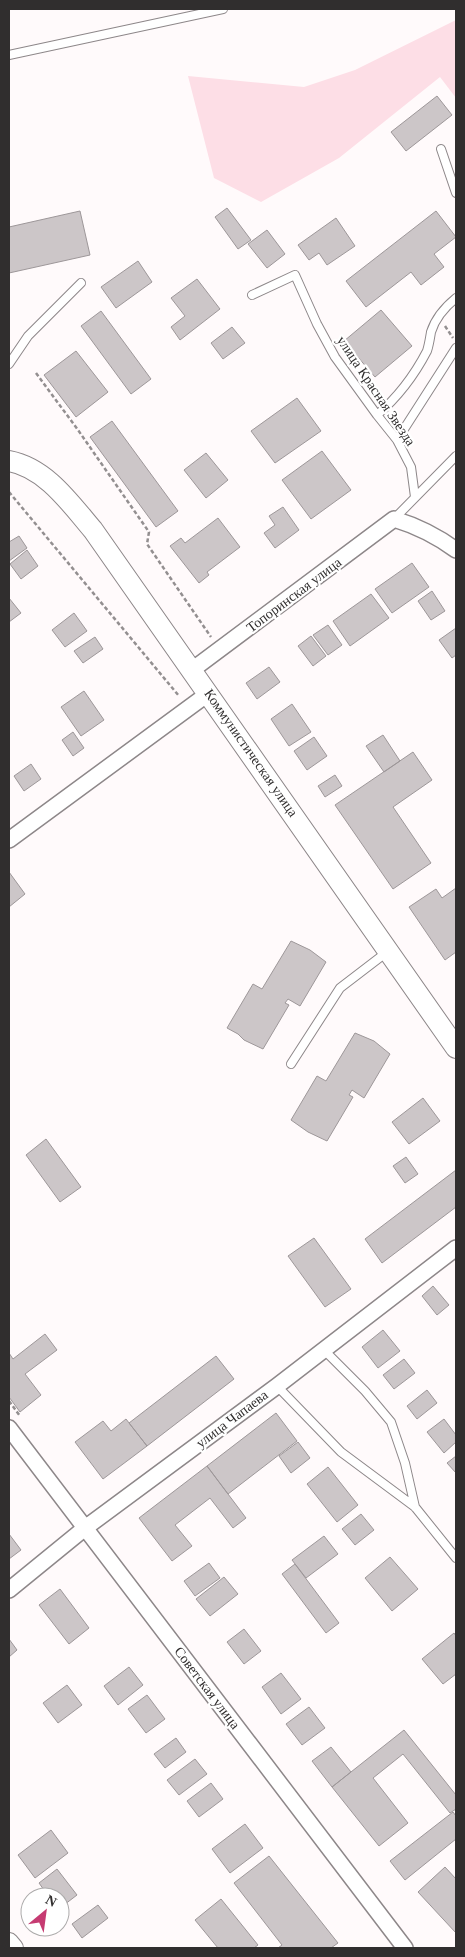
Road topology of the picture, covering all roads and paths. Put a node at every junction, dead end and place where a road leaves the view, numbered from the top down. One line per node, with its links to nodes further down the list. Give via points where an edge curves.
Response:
1 (223, 9): 2 (lane)
2 (9, 55)
3 (441, 149): 4 (lane)
4 (456, 193)
5 (81, 282): 11 (lane, via 28,336)
6 (252, 295): 13 (lane, улица Красная Звезда, via 296,274 335,357)
7 (456, 298): 8 (lane)
8 (438, 317): 9 (path); 13 (lane, via 428,349 409,381)
9 (456, 343)
10 (456, 348): 14 (lane)
11 (9, 364)
12 (36, 374): 21 (path, via 149,532 147,544)
13 (377, 415): 14 (lane, улица Красная Звезда)
14 (397, 440): 18 (lane, улица Красная Звезда, via 411,467)
15 (456, 456): 18 (lane)
16 (9, 461): 22 (main road, Коммунистическая улица, via 32,469 48,480 93,530)
17 (9, 492): 24 (path)
18 (415, 497): 19 (lane)
19 (394, 519): 20 (street, via 416,526); 21 (street, Топоринская улица)
20 (456, 550)
21 (220, 651): 22 (street, Топоринская улица)
22 (192, 670): 23 (main road, Коммунистическая улица)
23 (209, 693): 24 (street); 26 (main road, Коммунистическая улица)
24 (189, 708): 25 (street)
25 (9, 840)
26 (389, 951): 27 (main road, Коммунистическая улица); 28 (lane, via 340,988)
27 (456, 1048)
28 (291, 1064)
29 (456, 1248): 30 (street, улица Чапаева)
30 (324, 1350): 31 (street, улица Чапаева); 33 (lane, via 391,1422)
31 (277, 1386): 33 (lane, via 341,1452); 34 (street, улица Чапаева)
32 (9, 1428): 34 (street, Советская улица)
33 (415, 1508): 35 (lane)
34 (86, 1528): 36 (street, улица Чапаева); 39 (street, Советская улица)
35 (456, 1558)
36 (9, 1590)
37 (9, 1942): 38 (street)
38 (14, 1948)
39 (405, 1948)

